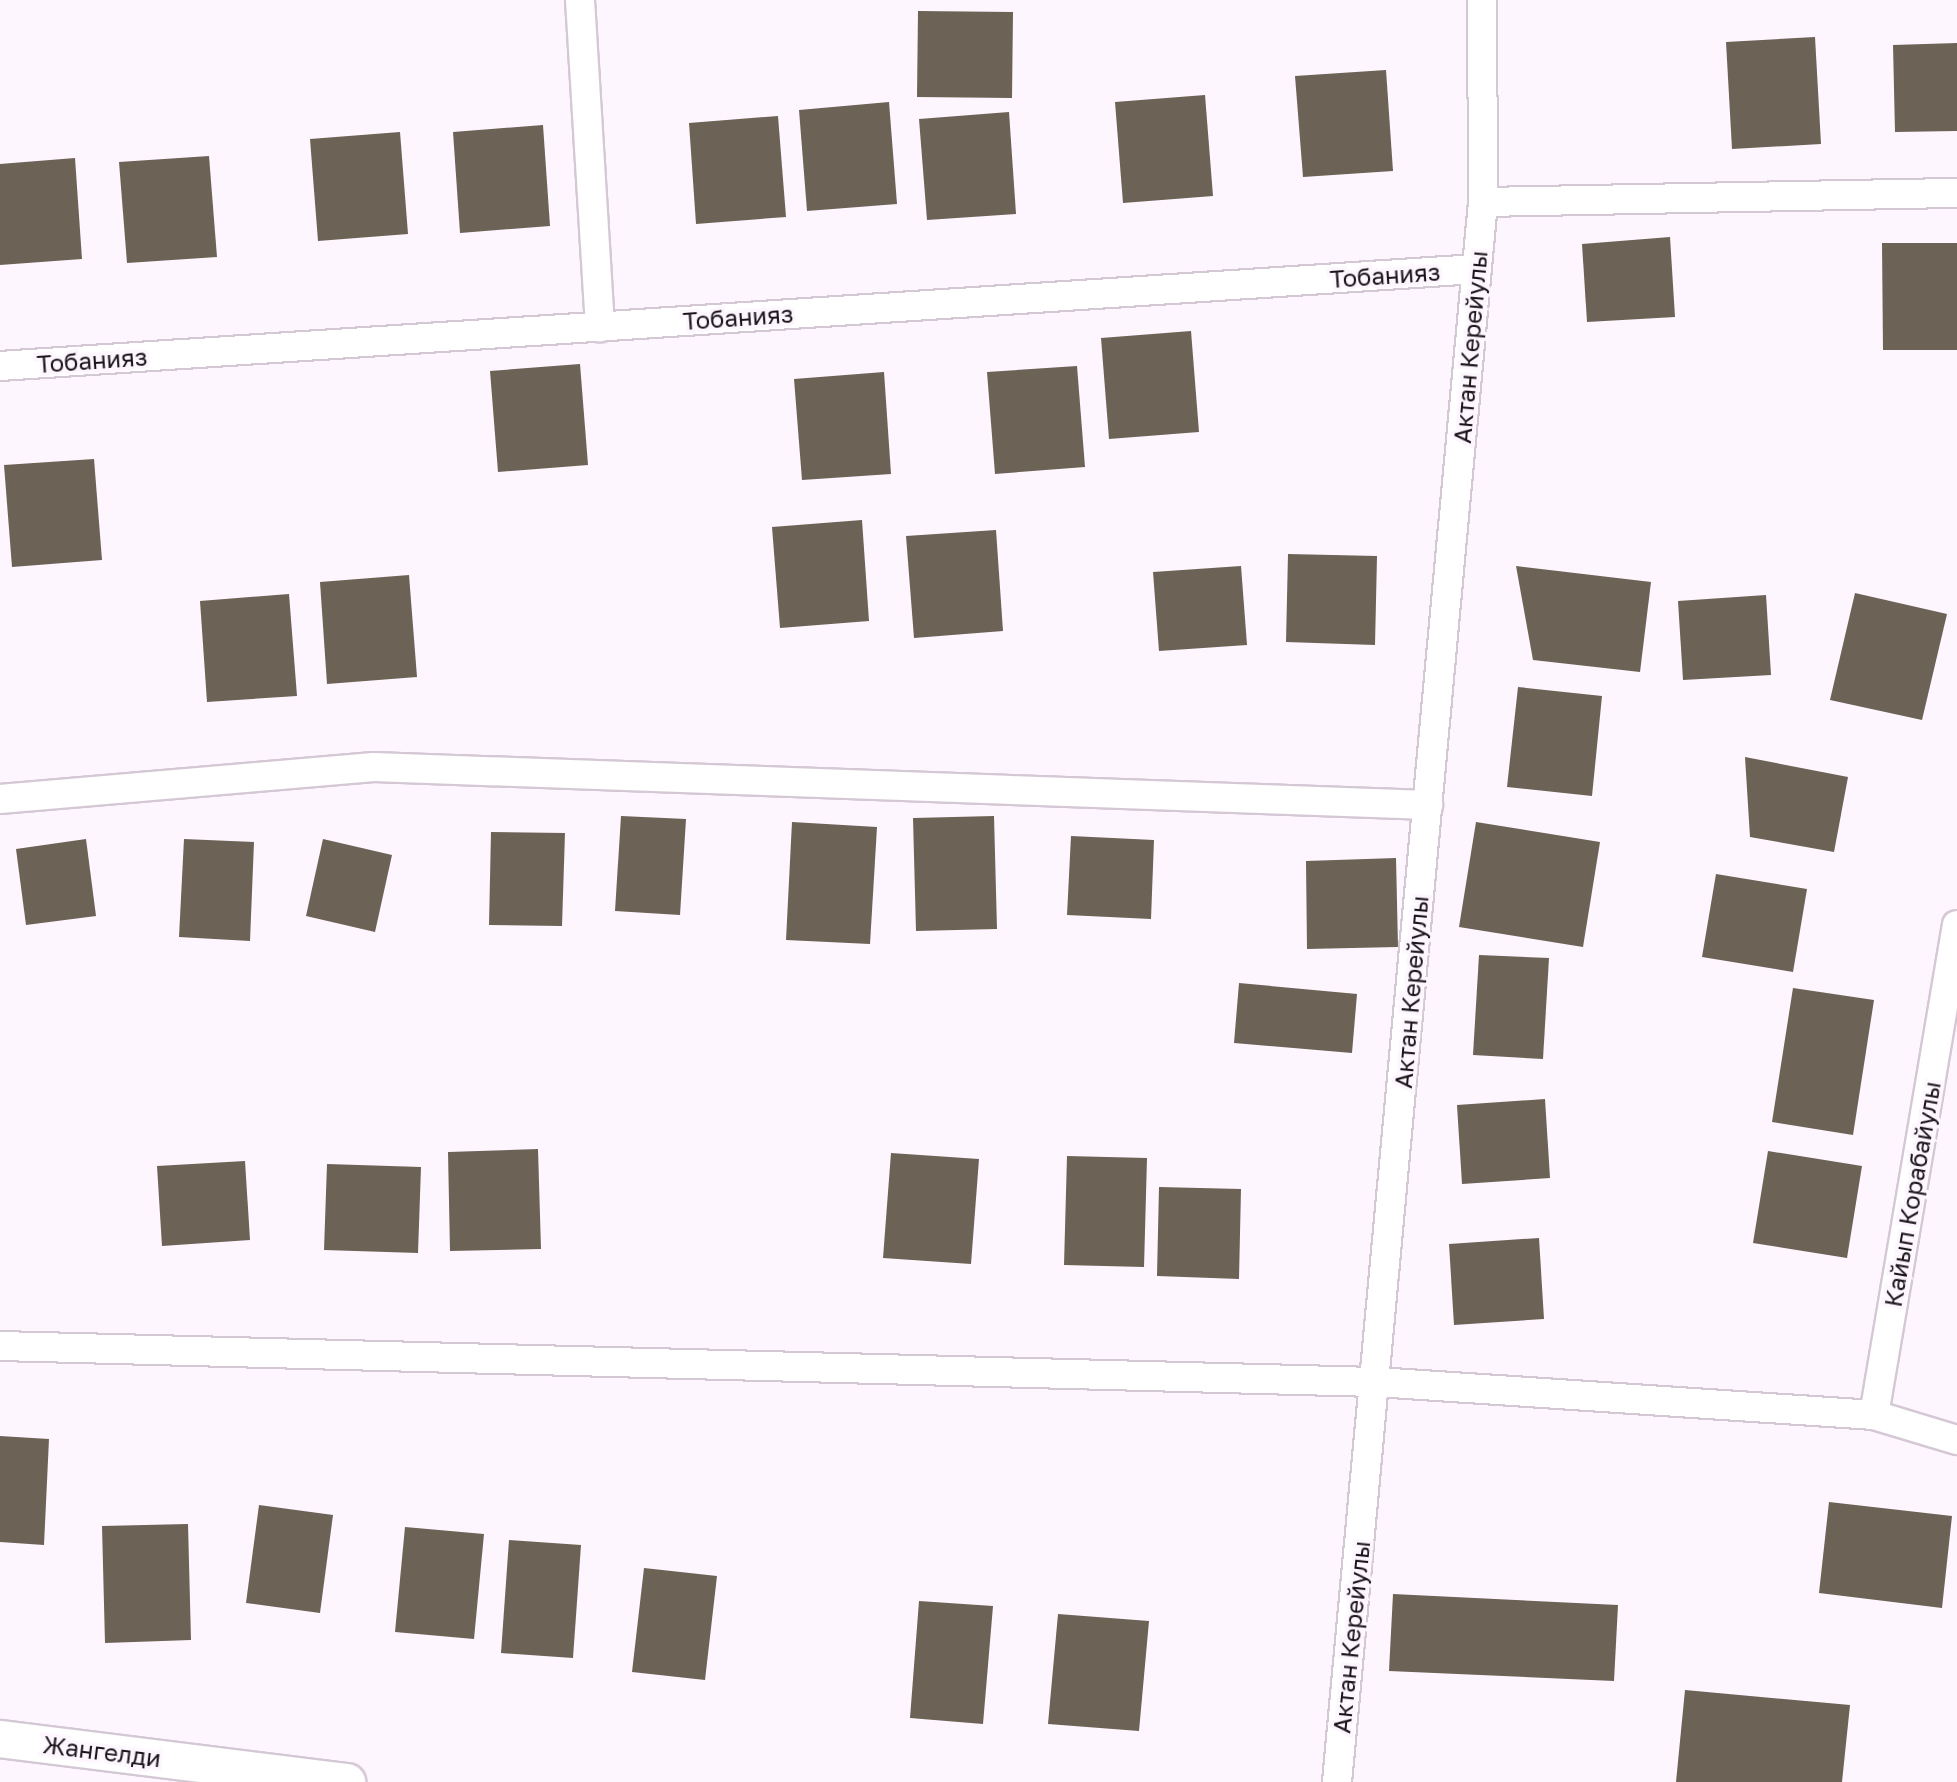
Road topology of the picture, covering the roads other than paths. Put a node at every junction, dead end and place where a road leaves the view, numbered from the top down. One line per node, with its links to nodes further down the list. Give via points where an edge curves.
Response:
1 (580, 0): 6 (street)
2 (1482, 0): 4 (street, Актан Керейулы)
3 (1957, 193): 4 (street)
4 (1483, 202): 5 (street, Актан Керейулы)
5 (1477, 269): 6 (street, Тобанияз); 9 (street, Актан Керейулы)
6 (600, 327): 7 (street, Тобанияз)
7 (0, 366)
8 (0, 799): 9 (street, via 374,767)
9 (1428, 805): 12 (street, Актан Керейулы)
10 (1957, 925): 13 (street, Кайып Корабайулы)
11 (0, 1346): 12 (street)
12 (1377, 1382): 13 (street); 17 (street, Актан Керейулы)
13 (1874, 1415): 14 (street)
14 (1957, 1440)
15 (0, 1739): 16 (street, Жангелди)
16 (347, 1782)
17 (1337, 1782)

